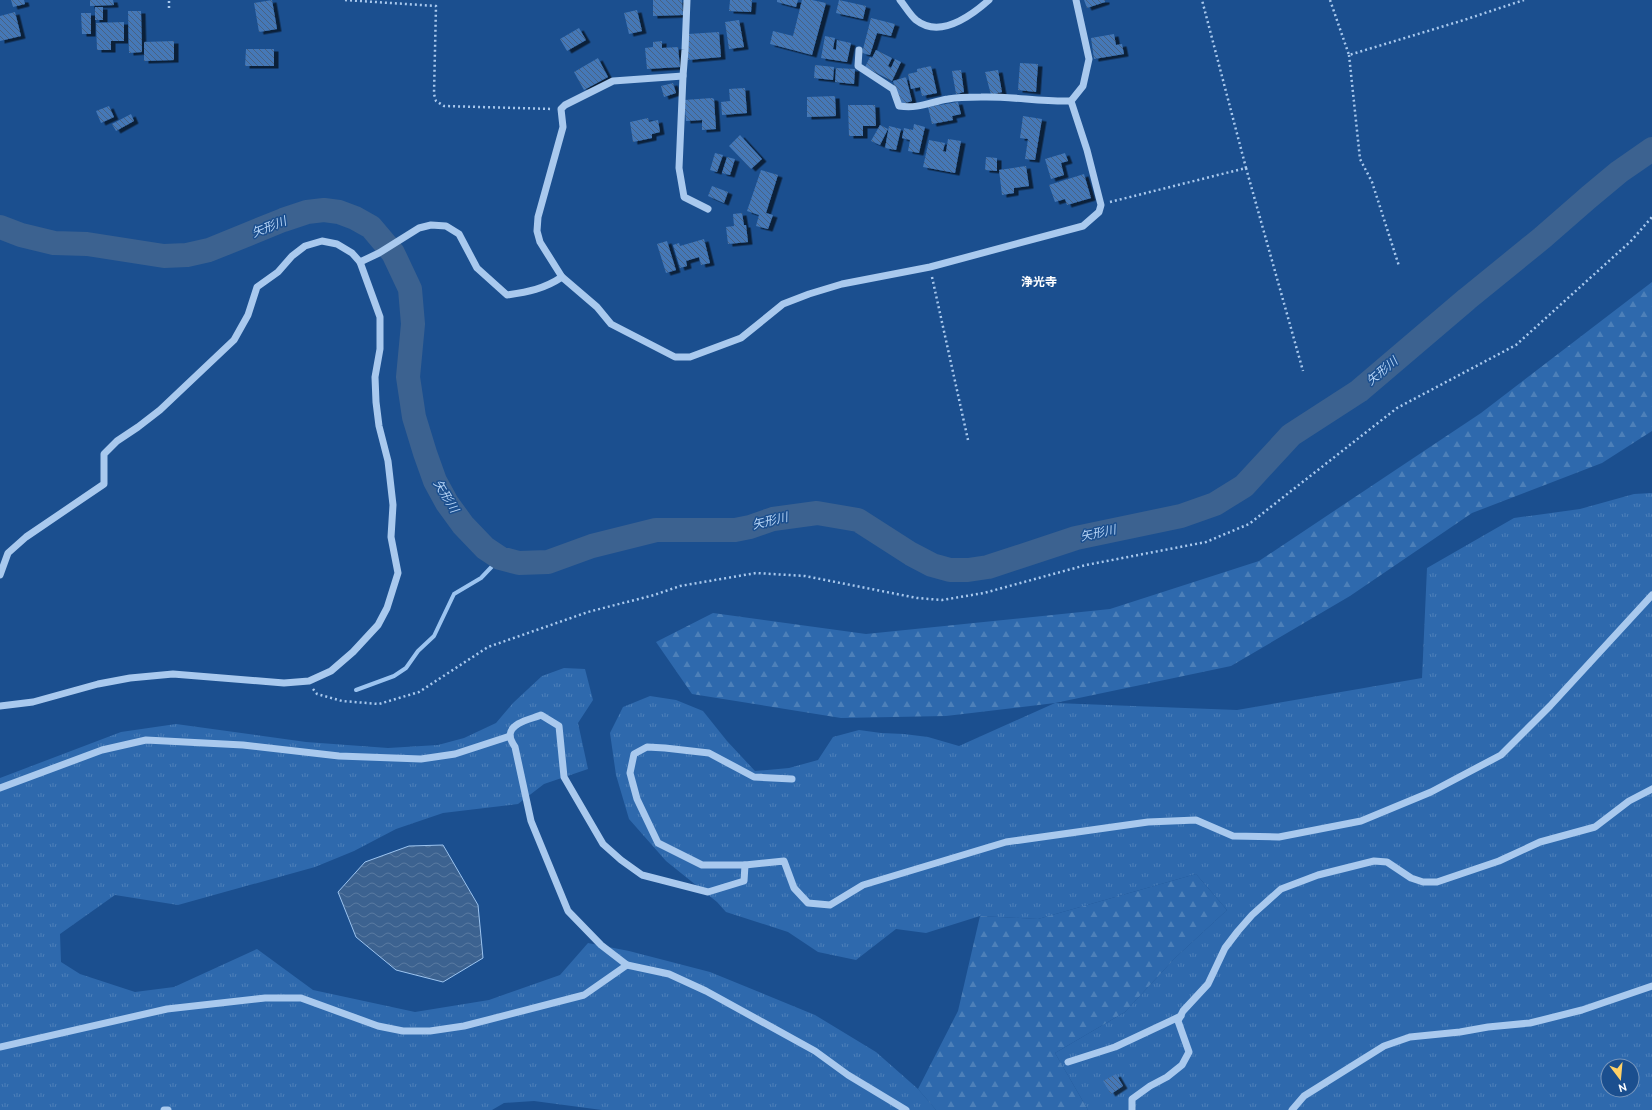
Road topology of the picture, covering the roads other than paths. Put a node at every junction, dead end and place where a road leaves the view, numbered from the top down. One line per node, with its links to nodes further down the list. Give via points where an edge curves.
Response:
1 (687, 0): 6 (street)
2 (900, 0): 3 (street, via 916,20 933,27 950,25 974,13)
3 (989, 0)
4 (1076, 0): 7 (street, via 1089,59 1083,86)
5 (859, 50): 7 (street, via 858,66 893,89 899,106 933,104 946,99 982,96 1048,102)
6 (683, 76): 8 (street, via 679,168 684,197); 10 (street, via 613,81 561,109 562,127 538,217 537,231 540,242)
7 (1070, 101): 10 (street, via 1087,150 1101,205 1099,212 1083,226 930,267 842,284 809,294 783,304 741,338 690,357 675,357 611,324 597,307)
8 (708, 208)
9 (360, 262): 10 (street, via 420,228 431,225 446,226 459,234 477,268 507,295 535,291); 11 (street, via 352,253 336,244 322,241 305,246 292,256 278,272 257,287 248,315 234,340 160,410 117,441 104,454 104,484 26,537 8,553); 13 (street, via 380,317 380,349 375,378 376,402 388,461 393,505 390,537 398,574 387,608 378,625 331,672 309,681 284,683 173,674 130,678 34,702)
10 (562, 278)
11 (0, 576)
12 (1652, 595): 18 (street, via 1502,754 1431,792 1360,821 1280,837 1233,836 1196,820 1148,822 1006,842 863,885 830,905 808,903 794,888 784,861)
13 (0, 706)
14 (510, 736): 16 (street, via 455,754 421,759 339,756 243,745 146,740 102,750); 18 (street, via 516,725 541,716 559,726 564,777 603,844 642,874 708,892 744,881); 19 (street, via 515,747 531,821 568,911 601,945)
15 (792, 779): 18 (street, via 754,777 708,753 647,747 634,754 630,773 637,798 658,843 702,865)
16 (0, 788)
17 (1652, 789): 21 (street, via 1629,801 1595,827 1540,842 1499,861 1437,882 1423,882 1411,878 1387,862 1374,861 1318,875 1281,889 1238,931 1225,948 1208,984)
18 (745, 865)
19 (627, 965): 22 (street, via 584,995 464,1026 430,1031 402,1031 378,1026 301,998 265,998 167,1009); 26 (street, via 669,974 706,991 815,1051 848,1075)
20 (1652, 986): 28 (street, via 1582,1010 1530,1023 1410,1037 1384,1046 1304,1096)
21 (1181, 1016): 23 (street, via 1115,1047); 27 (street, via 1178,1021 1189,1052 1182,1065 1132,1099)
22 (0, 1047)
23 (1068, 1062)
24 (164, 1110): 25 (street)
25 (168, 1110)
26 (906, 1110)
27 (1132, 1110)
28 (1292, 1110)

